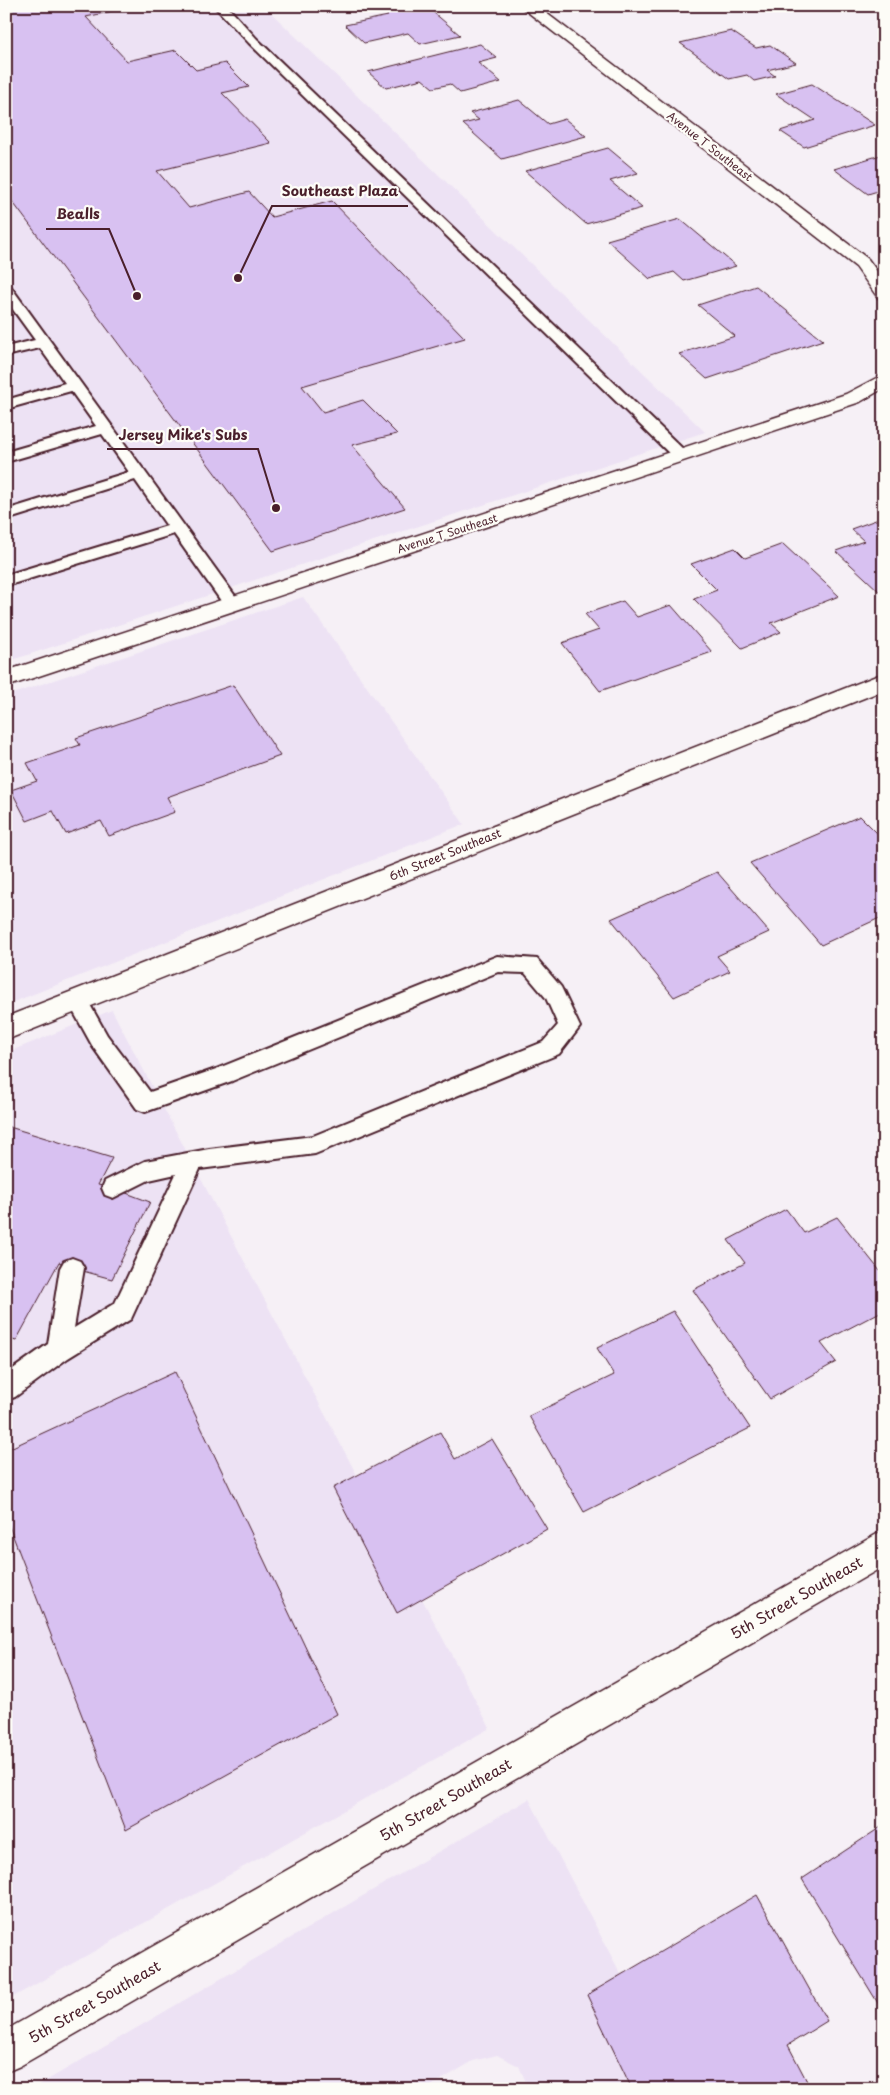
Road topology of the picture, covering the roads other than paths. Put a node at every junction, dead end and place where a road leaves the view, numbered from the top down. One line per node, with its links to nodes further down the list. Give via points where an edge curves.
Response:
1 (220, 6): 11 (lane)
2 (527, 6): 3 (street, Avenue T Southeast, via 869,261)
3 (884, 294)
4 (9, 299): 5 (lane)
5 (44, 342): 6 (lane); 8 (lane)
6 (6, 352)
7 (884, 380): 11 (street, Avenue T Southeast, via 853,398)
8 (75, 385): 9 (lane); 10 (lane)
9 (6, 405)
10 (106, 428): 12 (lane); 13 (lane)
11 (680, 455): 17 (street, Avenue T Southeast)
12 (6, 457)
13 (138, 474): 14 (lane); 15 (lane)
14 (6, 515)
15 (177, 528): 16 (lane); 17 (lane)
16 (6, 581)
17 (232, 604): 18 (street, Avenue T Southeast)
18 (6, 678)
19 (884, 681): 20 (street, 6th Street Southeast)
20 (77, 1000): 21 (street, 6th Street Southeast); 22 (lane, via 100,1041 145,1103 224,1075 497,964 530,965 554,993 570,1028 550,1048 315,1145)
21 (6, 1028)
22 (192, 1161): 23 (lane, via 145,1171); 25 (lane, via 123,1311)
23 (113, 1188)
24 (72, 1268): 25 (lane)
25 (59, 1350): 26 (lane)
26 (6, 1389)
27 (884, 1547): 28 (street, 5th Street Southeast)
28 (6, 2052)

